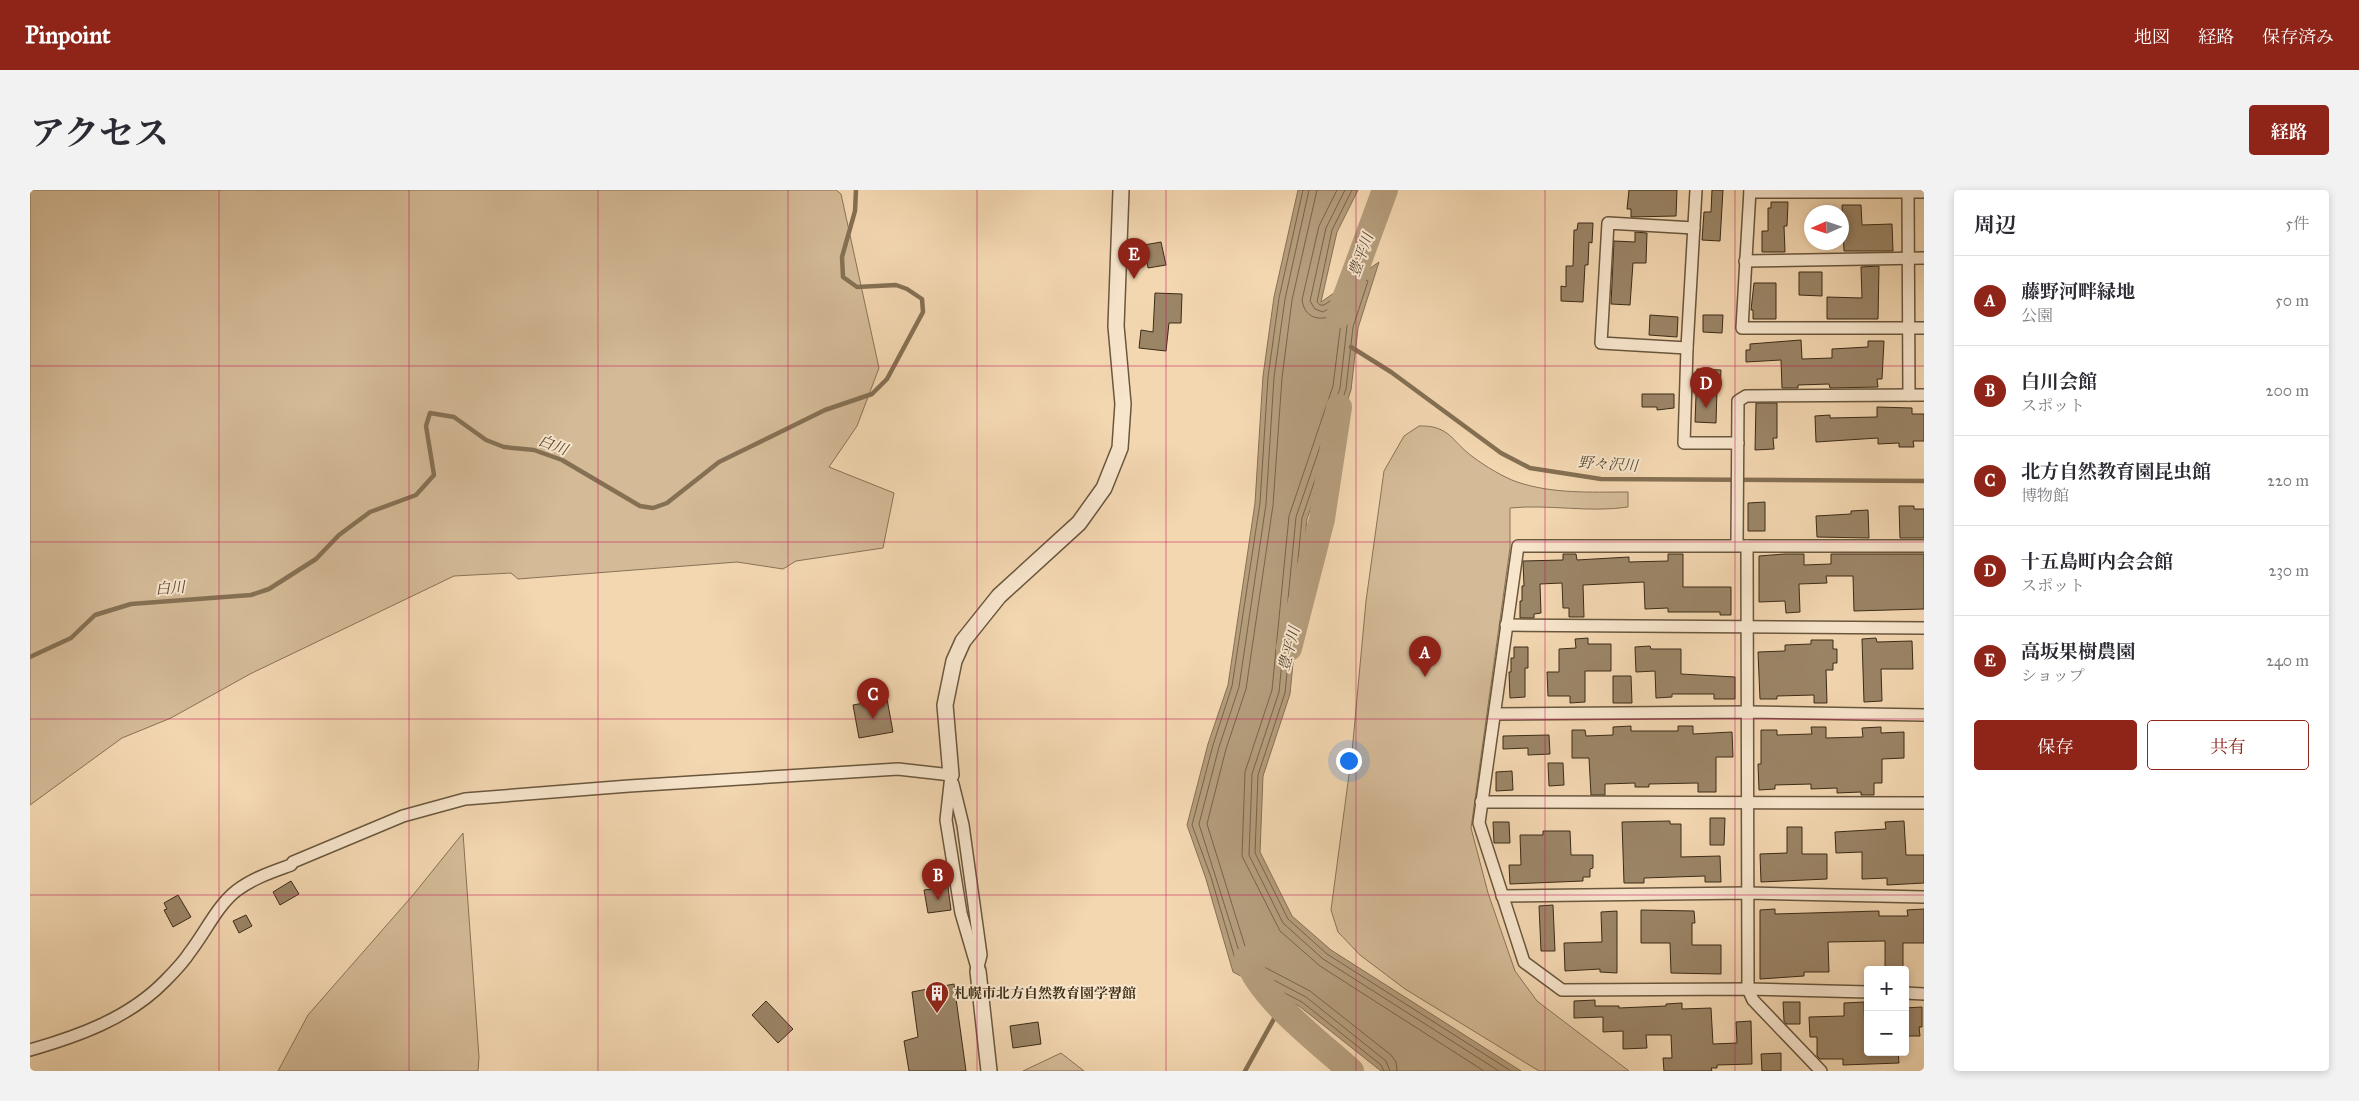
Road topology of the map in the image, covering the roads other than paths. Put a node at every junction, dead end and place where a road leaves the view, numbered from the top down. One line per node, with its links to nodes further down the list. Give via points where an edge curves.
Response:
1 (1121, 190): 24 (street, via 1116,326 1123,404 1120,448 1104,488 1079,523 999,596 964,642 954,661 946,705)
2 (1696, 190): 6 (street)
3 (1750, 191): 4 (street); 9 (street)
4 (1908, 191): 5 (street); 7 (street)
5 (1924, 192)
6 (1694, 228): 12 (street); 12 (street, via 1608,223 1601,343)
7 (1908, 258): 8 (street); 9 (street); 10 (street)
8 (1924, 258)
9 (1745, 261): 10 (street, via 1742,328)
10 (1908, 328): 11 (street); 13 (street)
11 (1924, 328)
12 (1687, 348): 15 (street, via 1684,444)
13 (1909, 395): 14 (street); 15 (street, via 1746,396 1738,401)
14 (1924, 396)
15 (1737, 448): 16 (street)
16 (1742, 546): 17 (street); 18 (street, via 1518,546); 19 (street)
17 (1924, 546)
18 (1506, 625): 19 (street); 22 (street)
19 (1747, 626): 20 (street); 21 (street)
20 (1924, 628)
21 (1748, 712): 22 (street); 23 (street); 26 (street)
22 (1496, 714): 25 (street)
23 (1924, 714)
24 (951, 775): 31 (street, via 964,825 981,956); 31 (street, via 946,820 961,913); 36 (street, via 898,769 629,786 465,799 403,816 260,876 235,892 214,916 190,954 146,998 111,1021)
25 (1481, 802): 26 (street); 29 (street, via 1479,823)
26 (1746, 803): 27 (street); 28 (street)
27 (1924, 803)
28 (1748, 894): 29 (street); 30 (street); 32 (street)
29 (1502, 896): 32 (street, via 1524,962 1562,990)
30 (1924, 897)
31 (978, 971): 37 (street)
32 (1748, 988): 33 (street); 38 (street, via 1753,1000)
33 (1864, 992)
34 (1909, 993): 35 (street)
35 (1924, 994)
36 (30, 1050)
37 (989, 1071)
38 (1821, 1071)

